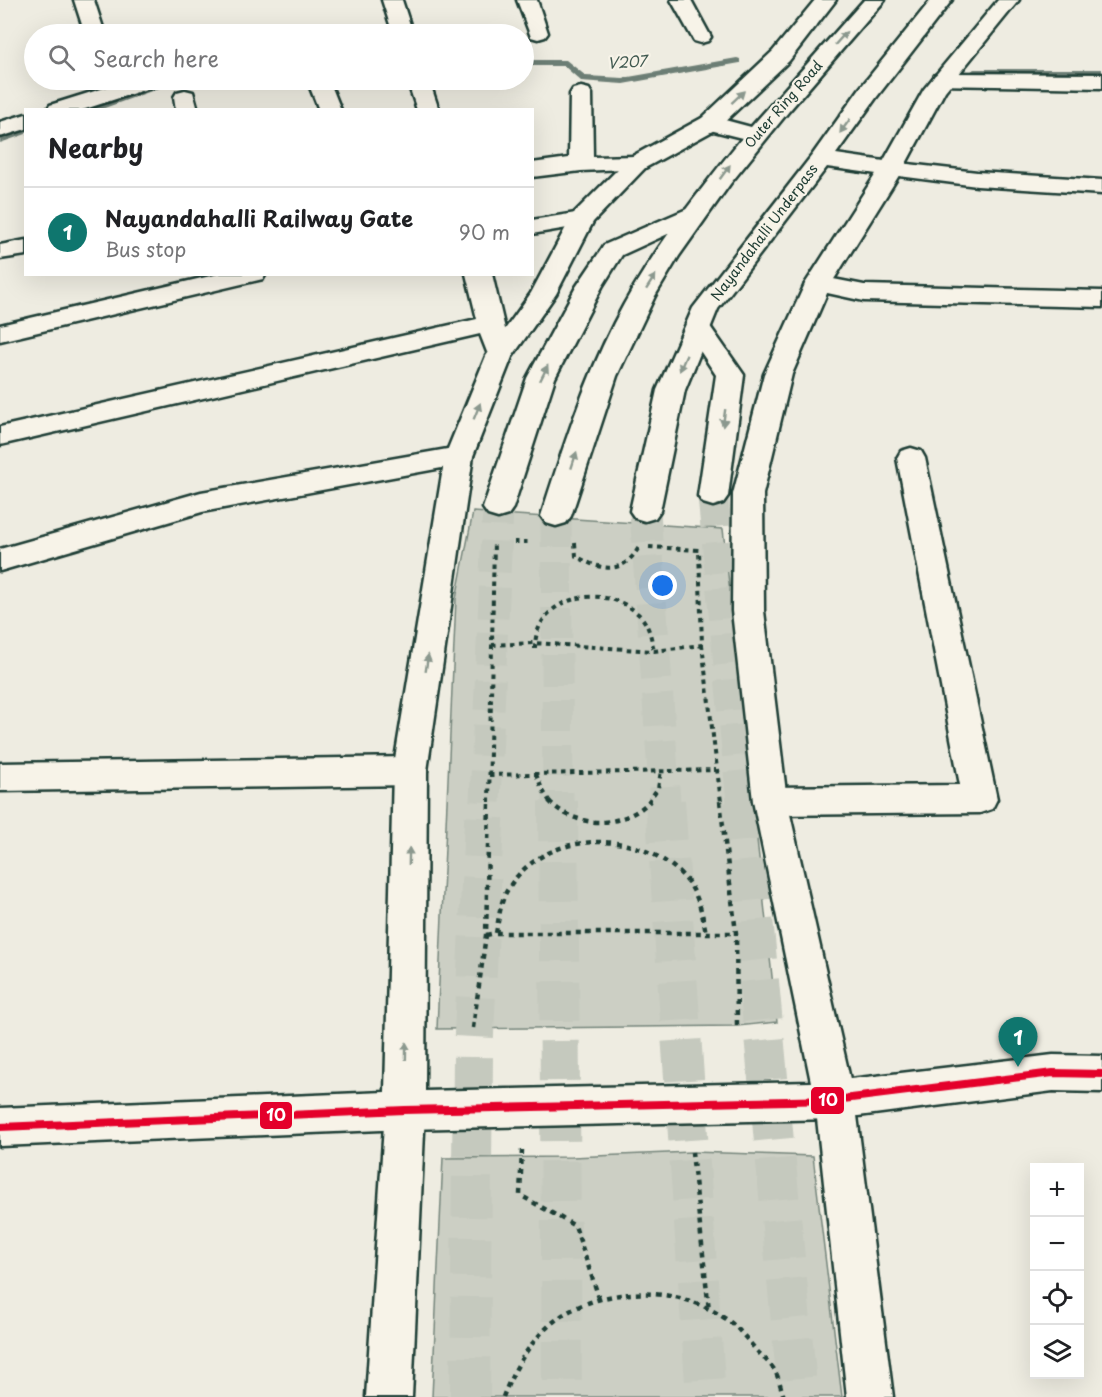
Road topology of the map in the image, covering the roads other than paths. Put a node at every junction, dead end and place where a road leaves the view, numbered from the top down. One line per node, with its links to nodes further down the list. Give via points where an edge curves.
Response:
1 (84, 0): 9 (main road)
2 (392, 0): 10 (main road)
3 (527, 0): 11 (main road)
4 (681, 0): 12 (main road)
5 (826, 0): 24 (main road, one-way to 5, via 781,56)
6 (875, 0): 26 (main road, Outer Ring Road, one-way to 6)
7 (942, 0): 27 (main road, one-way to 27)
8 (1009, 0): 13 (main road)
9 (92, 24)
10 (400, 24)
11 (538, 33)
12 (701, 37)
13 (947, 74): 14 (main road); 30 (main road)
14 (1096, 81): 19 (main road)
15 (100, 90): 20 (main road)
16 (322, 90): 21 (main road)
17 (421, 90): 22 (main road)
18 (581, 94): 29 (main road)
19 (1102, 101)
20 (62, 108)
21 (329, 108)
22 (427, 108)
23 (24, 122): 25 (main road)
24 (710, 123): 26 (main road); 28 (main road)
25 (0, 130)
26 (757, 135): 33 (main road, Outer Ring Road, one-way to 26)
27 (820, 159): 30 (main road); 43 (main road, Nayandahalli Underpass, via 706,308)
28 (637, 163): 29 (main road); 34 (main road)
29 (581, 164): 31 (main road)
30 (891, 169): 32 (main road); 40 (main road)
31 (534, 170)
32 (1102, 187)
33 (696, 212): 50 (main road, one-way to 33, via 541,378 613,250); 52 (main road, one-way to 33, via 597,389 641,297)
34 (582, 219): 35 (main road); 45 (main road, via 543,294)
35 (534, 227)
36 (24, 247): 37 (main road)
37 (0, 252)
38 (245, 276): 44 (main road)
39 (479, 276): 42 (main road)
40 (818, 284): 41 (main road, via 864,293); 56 (main road, via 778,374 748,494 748,611)
41 (1102, 299)
42 (490, 324): 45 (main road); 46 (main road)
43 (698, 328): 49 (main road, one-way to 49, via 730,375); 51 (main road, Nayandahalli Underpass, one-way to 51, via 672,390)
44 (0, 333)
45 (499, 356): 47 (main road, one-way to 45)
46 (0, 436)
47 (459, 456): 53 (main road, via 201,502); 54 (main road, one-way to 47)
48 (911, 458): 56 (main road, via 980,799)
49 (713, 496)
50 (498, 508)
51 (645, 511)
52 (556, 516)
53 (0, 560)
54 (410, 771): 55 (main road); 59 (main road, one-way to 54)
55 (0, 777)
56 (770, 801): 58 (main road)
57 (1102, 1074): 58 (main road, via 1053,1073)
58 (835, 1100): 59 (main road); 62 (main road)
59 (405, 1110): 60 (main road); 61 (main road)
60 (0, 1127)
61 (389, 1397)
62 (870, 1397)

